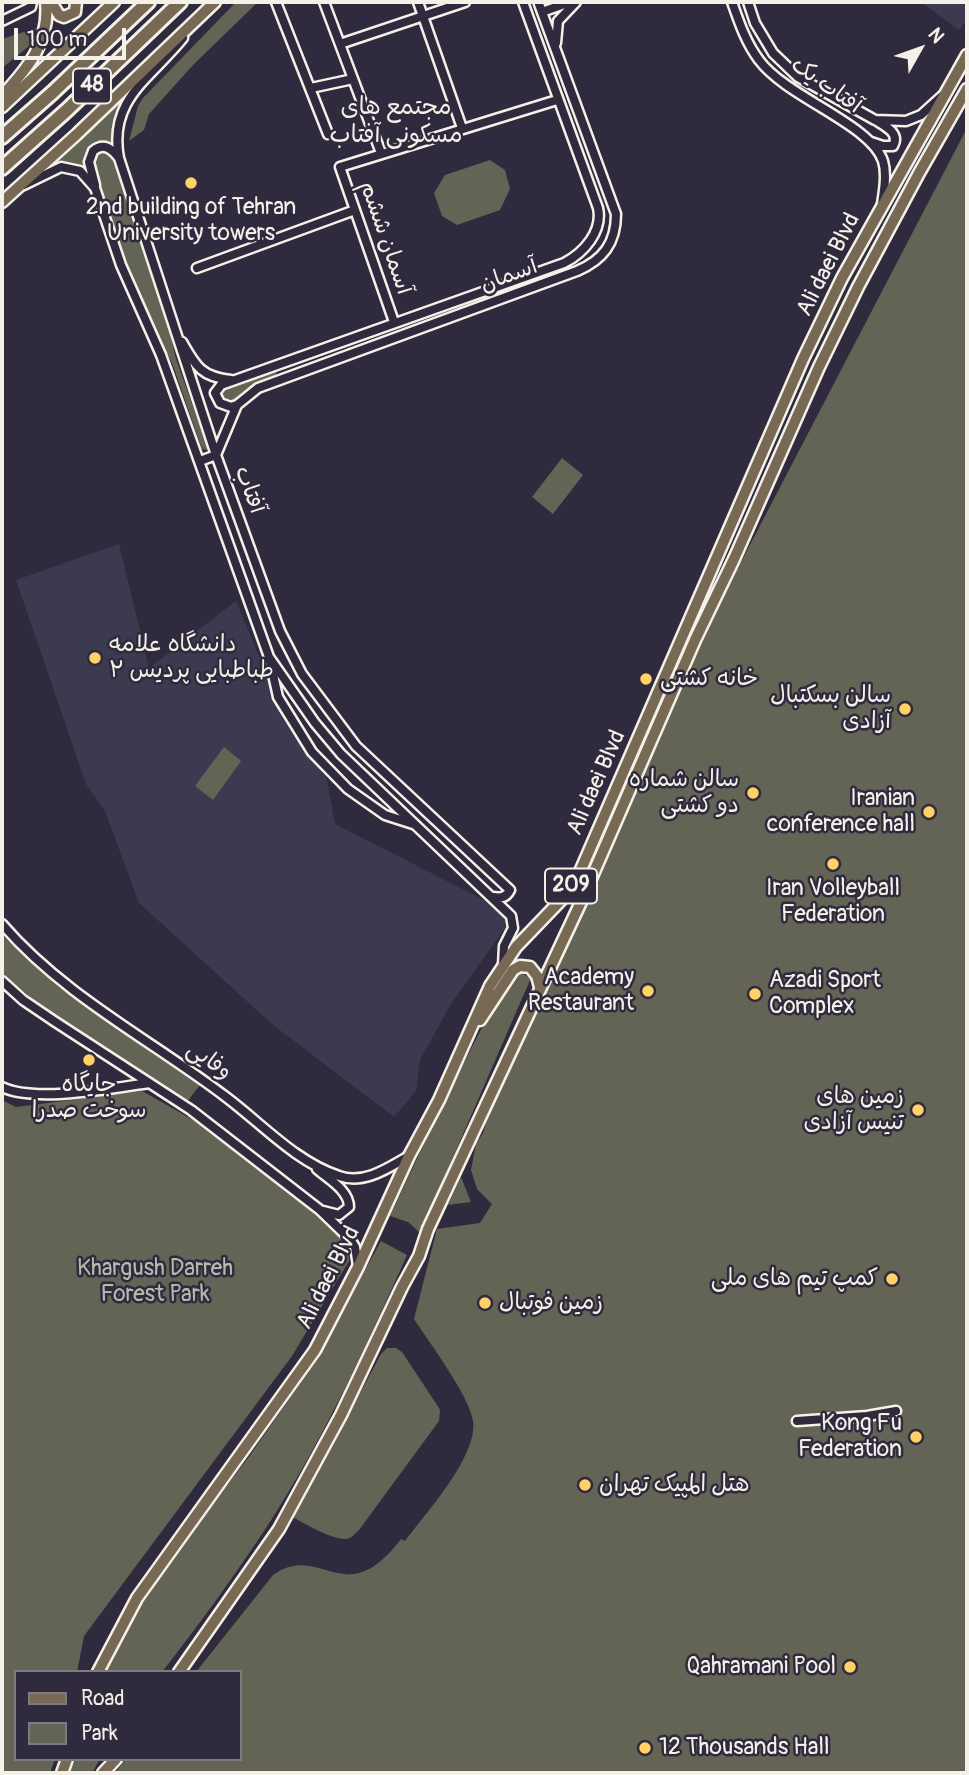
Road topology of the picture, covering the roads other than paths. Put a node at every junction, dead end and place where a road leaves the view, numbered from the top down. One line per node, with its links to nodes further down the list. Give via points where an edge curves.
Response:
1 (32, 2): 19 (street, via 31,7)
2 (48, 2): 3 (main road, via 64,17 75,12); 28 (main road, via 35,56)
3 (76, 2)
4 (114, 2): 30 (main road)
5 (148, 2): 34 (highway, 48)
6 (180, 2): 38 (highway, 48)
7 (215, 2): 20 (main road)
8 (276, 2): 25 (street)
9 (324, 2): 21 (street)
10 (418, 2): 18 (street)
11 (465, 2): 18 (street)
12 (570, 2): 17 (street, آسمان)
13 (576, 2): 22 (street, via 558,21)
14 (732, 2): 35 (street, آفتاب یک, via 760,61 788,87)
15 (748, 2): 31 (street, آفتاب یک, via 774,53 798,77)
16 (524, 5): 17 (street, آسمان); 29 (street, آسمان)
17 (541, 6): 22 (street, آسمان)
18 (423, 16): 21 (street); 32 (street)
19 (2, 21)
20 (190, 26): 37 (street, آفتاب, via 125,105 117,127); 40 (main road)
21 (340, 44): 24 (street)
22 (557, 53): 48 (street, آسمان, via 616,214 605,254 577,271 272,382)
23 (967, 55): 27 (main road, Ali daei Blvd / 209)
24 (353, 79): 25 (street); 36 (street)
25 (311, 88): 33 (street)
26 (967, 89): 57 (main road, Ali daei Blvd / 209, via 906,195 819,367)
27 (944, 94): 31 (street, آفتاب یک, via 921,115 906,121); 42 (main road, Ali daei Blvd / 209)
28 (2, 96)
29 (557, 100): 32 (street); 45 (street, آسمان, via 600,216 586,247 564,263)
30 (2, 107)
31 (875, 120): 35 (street, via 892,132 895,143 883,146)
32 (462, 128): 36 (street)
33 (328, 134)
34 (2, 137)
35 (868, 140): 42 (street, آفتاب یک, via 884,163)
36 (381, 153): 43 (street, آسمان ششم, via 340,167)
37 (119, 158): 39 (street, آفتاب, via 103,146 93,151 89,162); 46 (street, آفتاب)
38 (2, 168)
39 (96, 188): 40 (street, via 79,171 61,167); 50 (street, آفتاب, via 121,265)
40 (16, 190): 41 (main road)
41 (2, 202)
42 (882, 205): 55 (main road, Ali daei Blvd / 209, via 803,359 579,874)
43 (355, 210): 44 (street); 45 (street, آسمان ششم)
44 (197, 268)
45 (394, 322): 47 (street, آسمان)
46 (175, 330): 47 (street, via 203,372); 49 (street, آفتاب)
47 (231, 380): 48 (street, via 221,385 216,396 224,406)
48 (237, 405): 49 (street)
49 (216, 455): 50 (street); 53 (street, آفتاب, via 280,631 302,674 356,746 510,890 502,898)
50 (200, 461): 51 (street, آفتاب)
51 (268, 654): 52 (street, آفتاب, via 341,754); 52 (street, via 278,697 312,752 348,789 385,816)
52 (417, 825): 53 (street, آفتاب)
53 (493, 897): 55 (street, آفتاب, via 511,916 513,929)
54 (2, 924): 62 (street, وفایی, via 70,989 225,1096)
55 (503, 965): 58 (main road, Ali daei Blvd / 209)
56 (2, 981): 59 (street)
57 (540, 987): 58 (main road, via 530,967 513,970); 68 (main road, Ali daei Blvd / 209, via 419,1256 341,1415 278,1528)
58 (464, 1045): 61 (main road, Ali daei Blvd / 209)
59 (149, 1083): 60 (street, via 45,1093); 63 (street, via 207,1121)
60 (2, 1087)
61 (409, 1156): 62 (street, وفایی, via 360,1179 341,1177); 64 (main road, Ali daei Blvd / 209)
62 (308, 1162): 63 (street, via 349,1199 349,1207 339,1215)
63 (320, 1210): 64 (street, via 350,1239)
64 (358, 1267): 67 (main road, Ali daei Blvd / 209, via 315,1350 137,1598)
65 (896, 1411): 66 (street)
66 (797, 1421)
67 (100, 1670)
68 (178, 1670)

